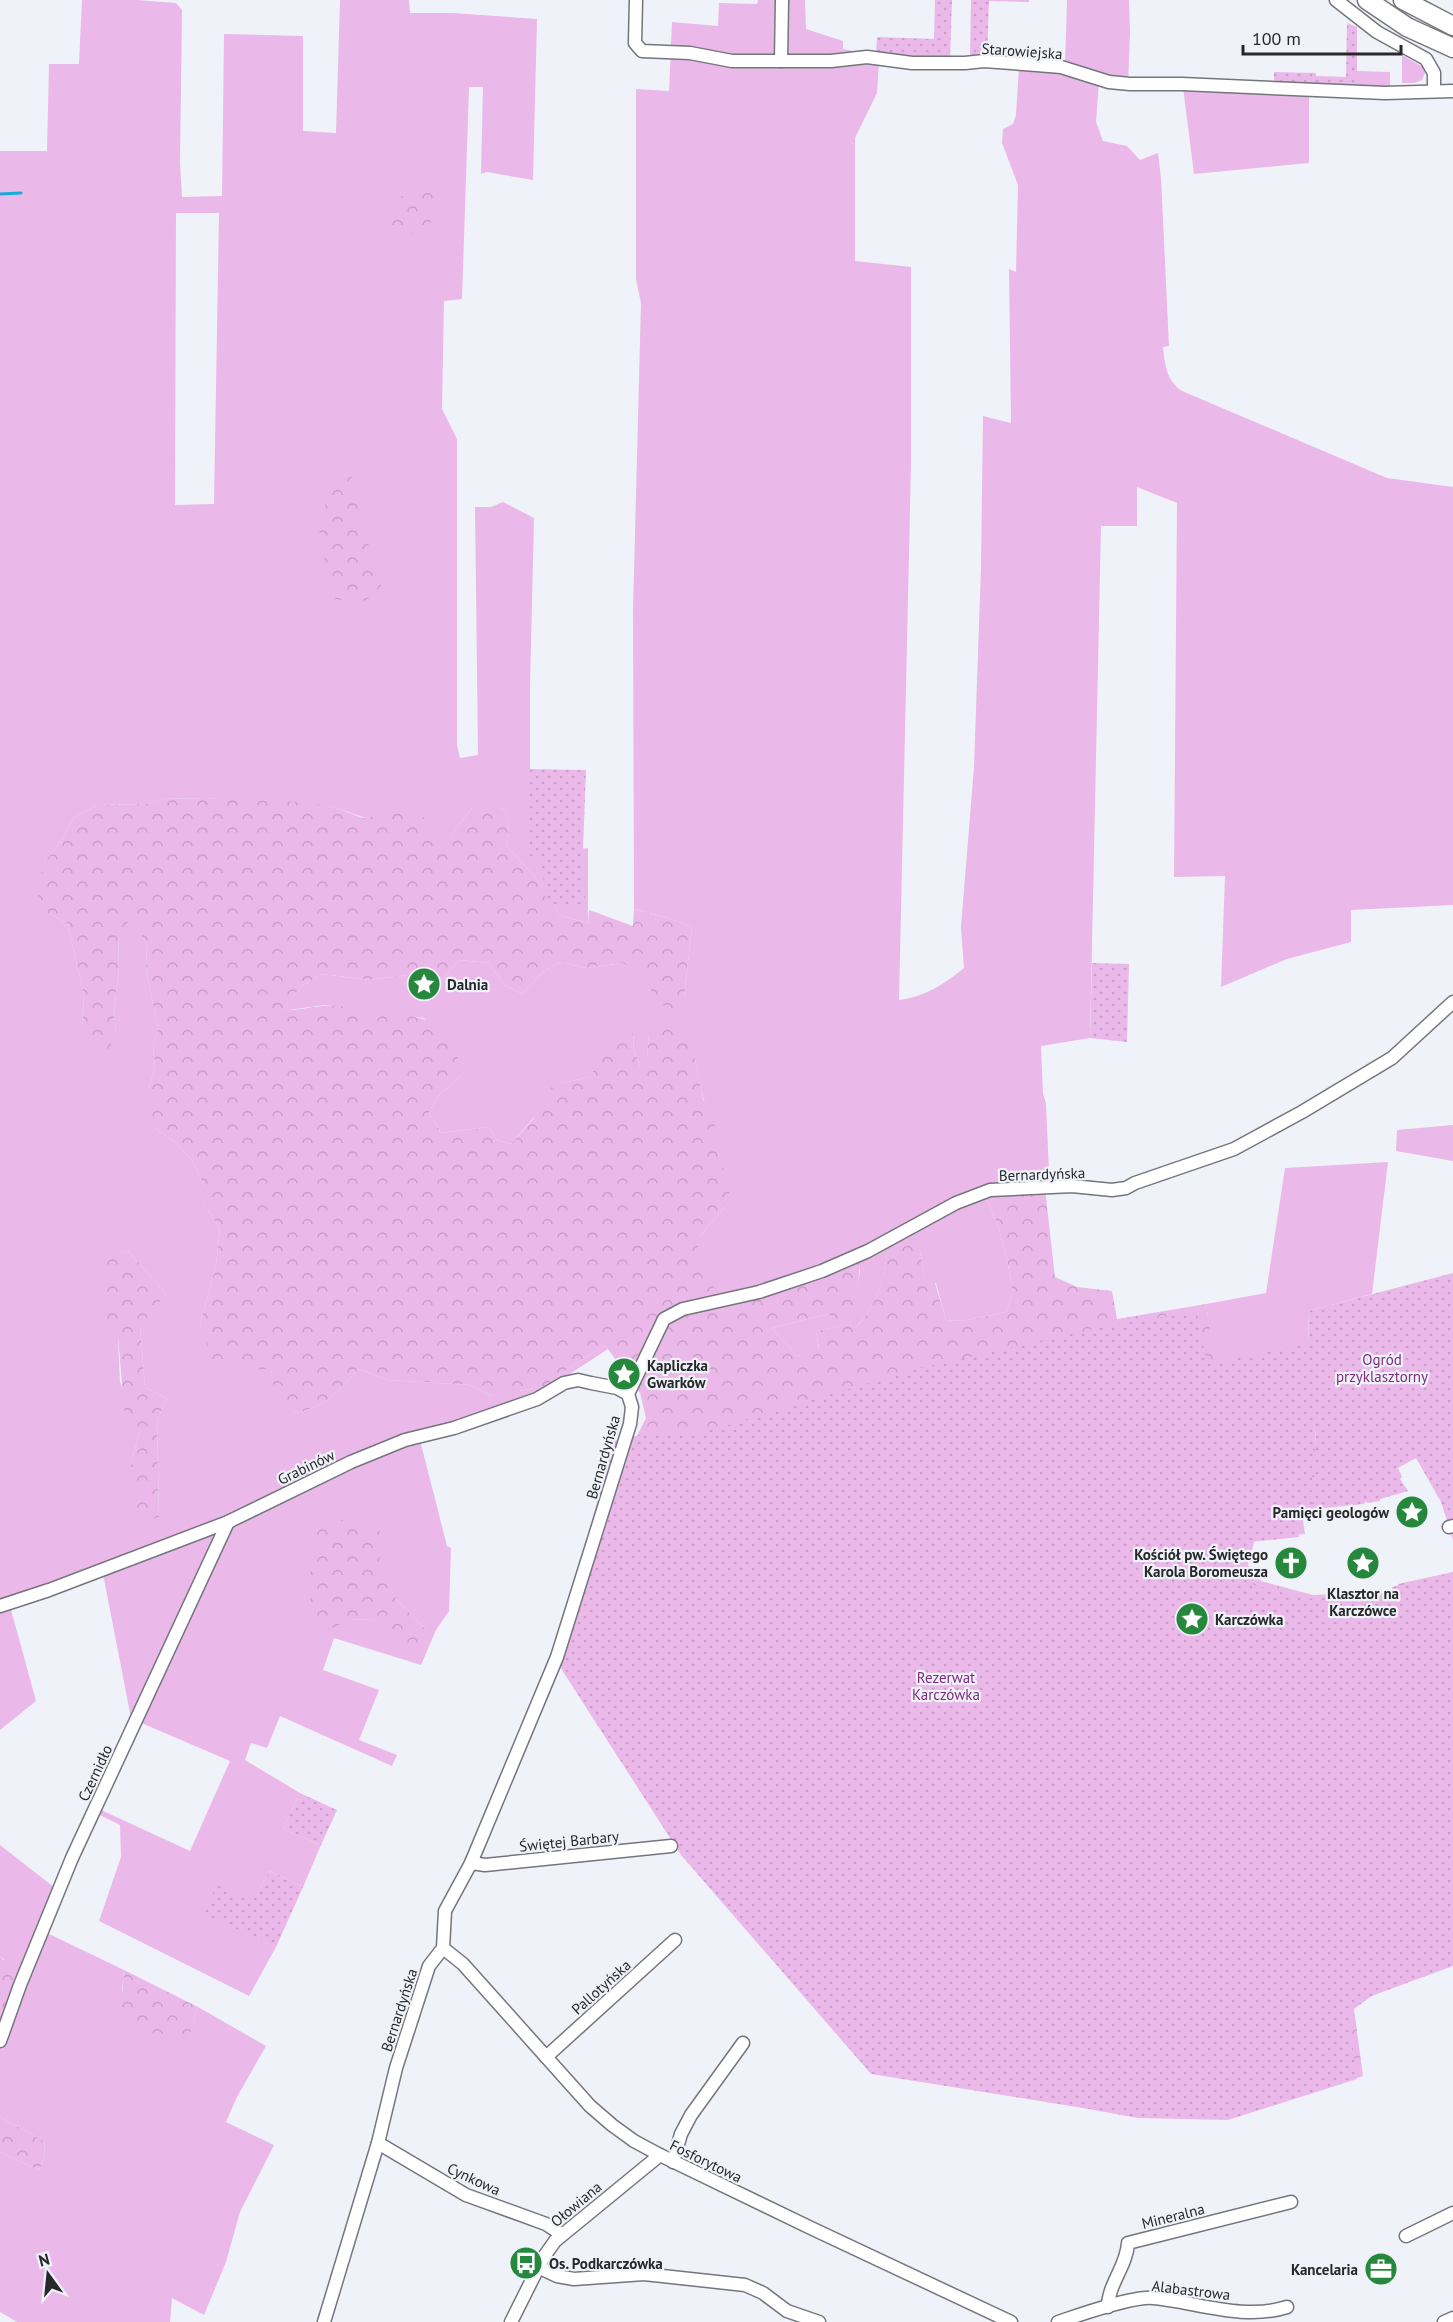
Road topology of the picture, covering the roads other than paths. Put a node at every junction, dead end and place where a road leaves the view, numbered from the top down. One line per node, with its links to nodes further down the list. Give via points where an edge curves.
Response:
1 (636, 0): 8 (street, Starowiejska, via 635,43 642,51 732,61)
2 (782, 0): 8 (street)
3 (1336, 0): 9 (street, via 1377,32 1426,59 1434,73)
4 (1366, 0): 7 (main road, via 1407,27)
5 (1403, 0): 6 (main road)
6 (1453, 26)
7 (1453, 48)
8 (781, 61): 9 (street, Starowiejska, via 867,57 939,64 984,61 1061,67 1120,84 1385,93)
9 (1434, 91): 10 (street, Starowiejska)
10 (1453, 91)
11 (1453, 1002): 12 (street, Bernardyńska, via 1382,1065 1234,1149 1119,1189 1045,1186 990,1190 822,1271 759,1293 683,1310 664,1319)
12 (628, 1394): 13 (street, Grabinów, via 578,1380 564,1383 537,1399 454,1428 405,1440 351,1462); 16 (street, Bernardyńska, via 632,1407 630,1424 567,1630)
13 (228, 1522): 14 (street, Grabinów); 19 (street, Czernidło, via 72,1858)
14 (0, 1606)
15 (671, 1846): 16 (street, Świętej Barbary, via 485,1865)
16 (471, 1863): 18 (street, Bernardyńska, via 445,1911)
17 (675, 1940): 21 (street, Pallotyńska)
18 (443, 1948): 21 (street, Fosforytowa, via 463,1964); 22 (street, Bernardyńska, via 429,1966 396,2068)
19 (0, 2041)
20 (744, 2043): 24 (street, via 691,2115)
21 (546, 2057): 23 (street, Fosforytowa, via 601,2116)
22 (378, 2144): 27 (street, Cynkowa, via 466,2195 546,2224); 33 (street, Bernardyńska)
23 (660, 2155): 24 (street, Fosforytowa); 27 (street, Ołowiana)
24 (673, 2162): 36 (street, Fosforytowa)
25 (1292, 2202): 30 (street, Mineralna, via 1128,2244)
26 (1453, 2213): 28 (street)
27 (561, 2234): 29 (street, Ołowiana)
28 (1406, 2236)
29 (538, 2267): 34 (street, Ołowiana); 35 (street, via 574,2279 644,2274 745,2285 787,2311)
30 (1108, 2307): 31 (street, Alabastrowa, via 1151,2298 1253,2312); 37 (street, Alabastrowa)
31 (1287, 2307)
32 (1453, 2318): 38 (street)
33 (324, 2322)
34 (511, 2322)
35 (819, 2322)
36 (1011, 2322)
37 (1058, 2322)
38 (1444, 2322)

